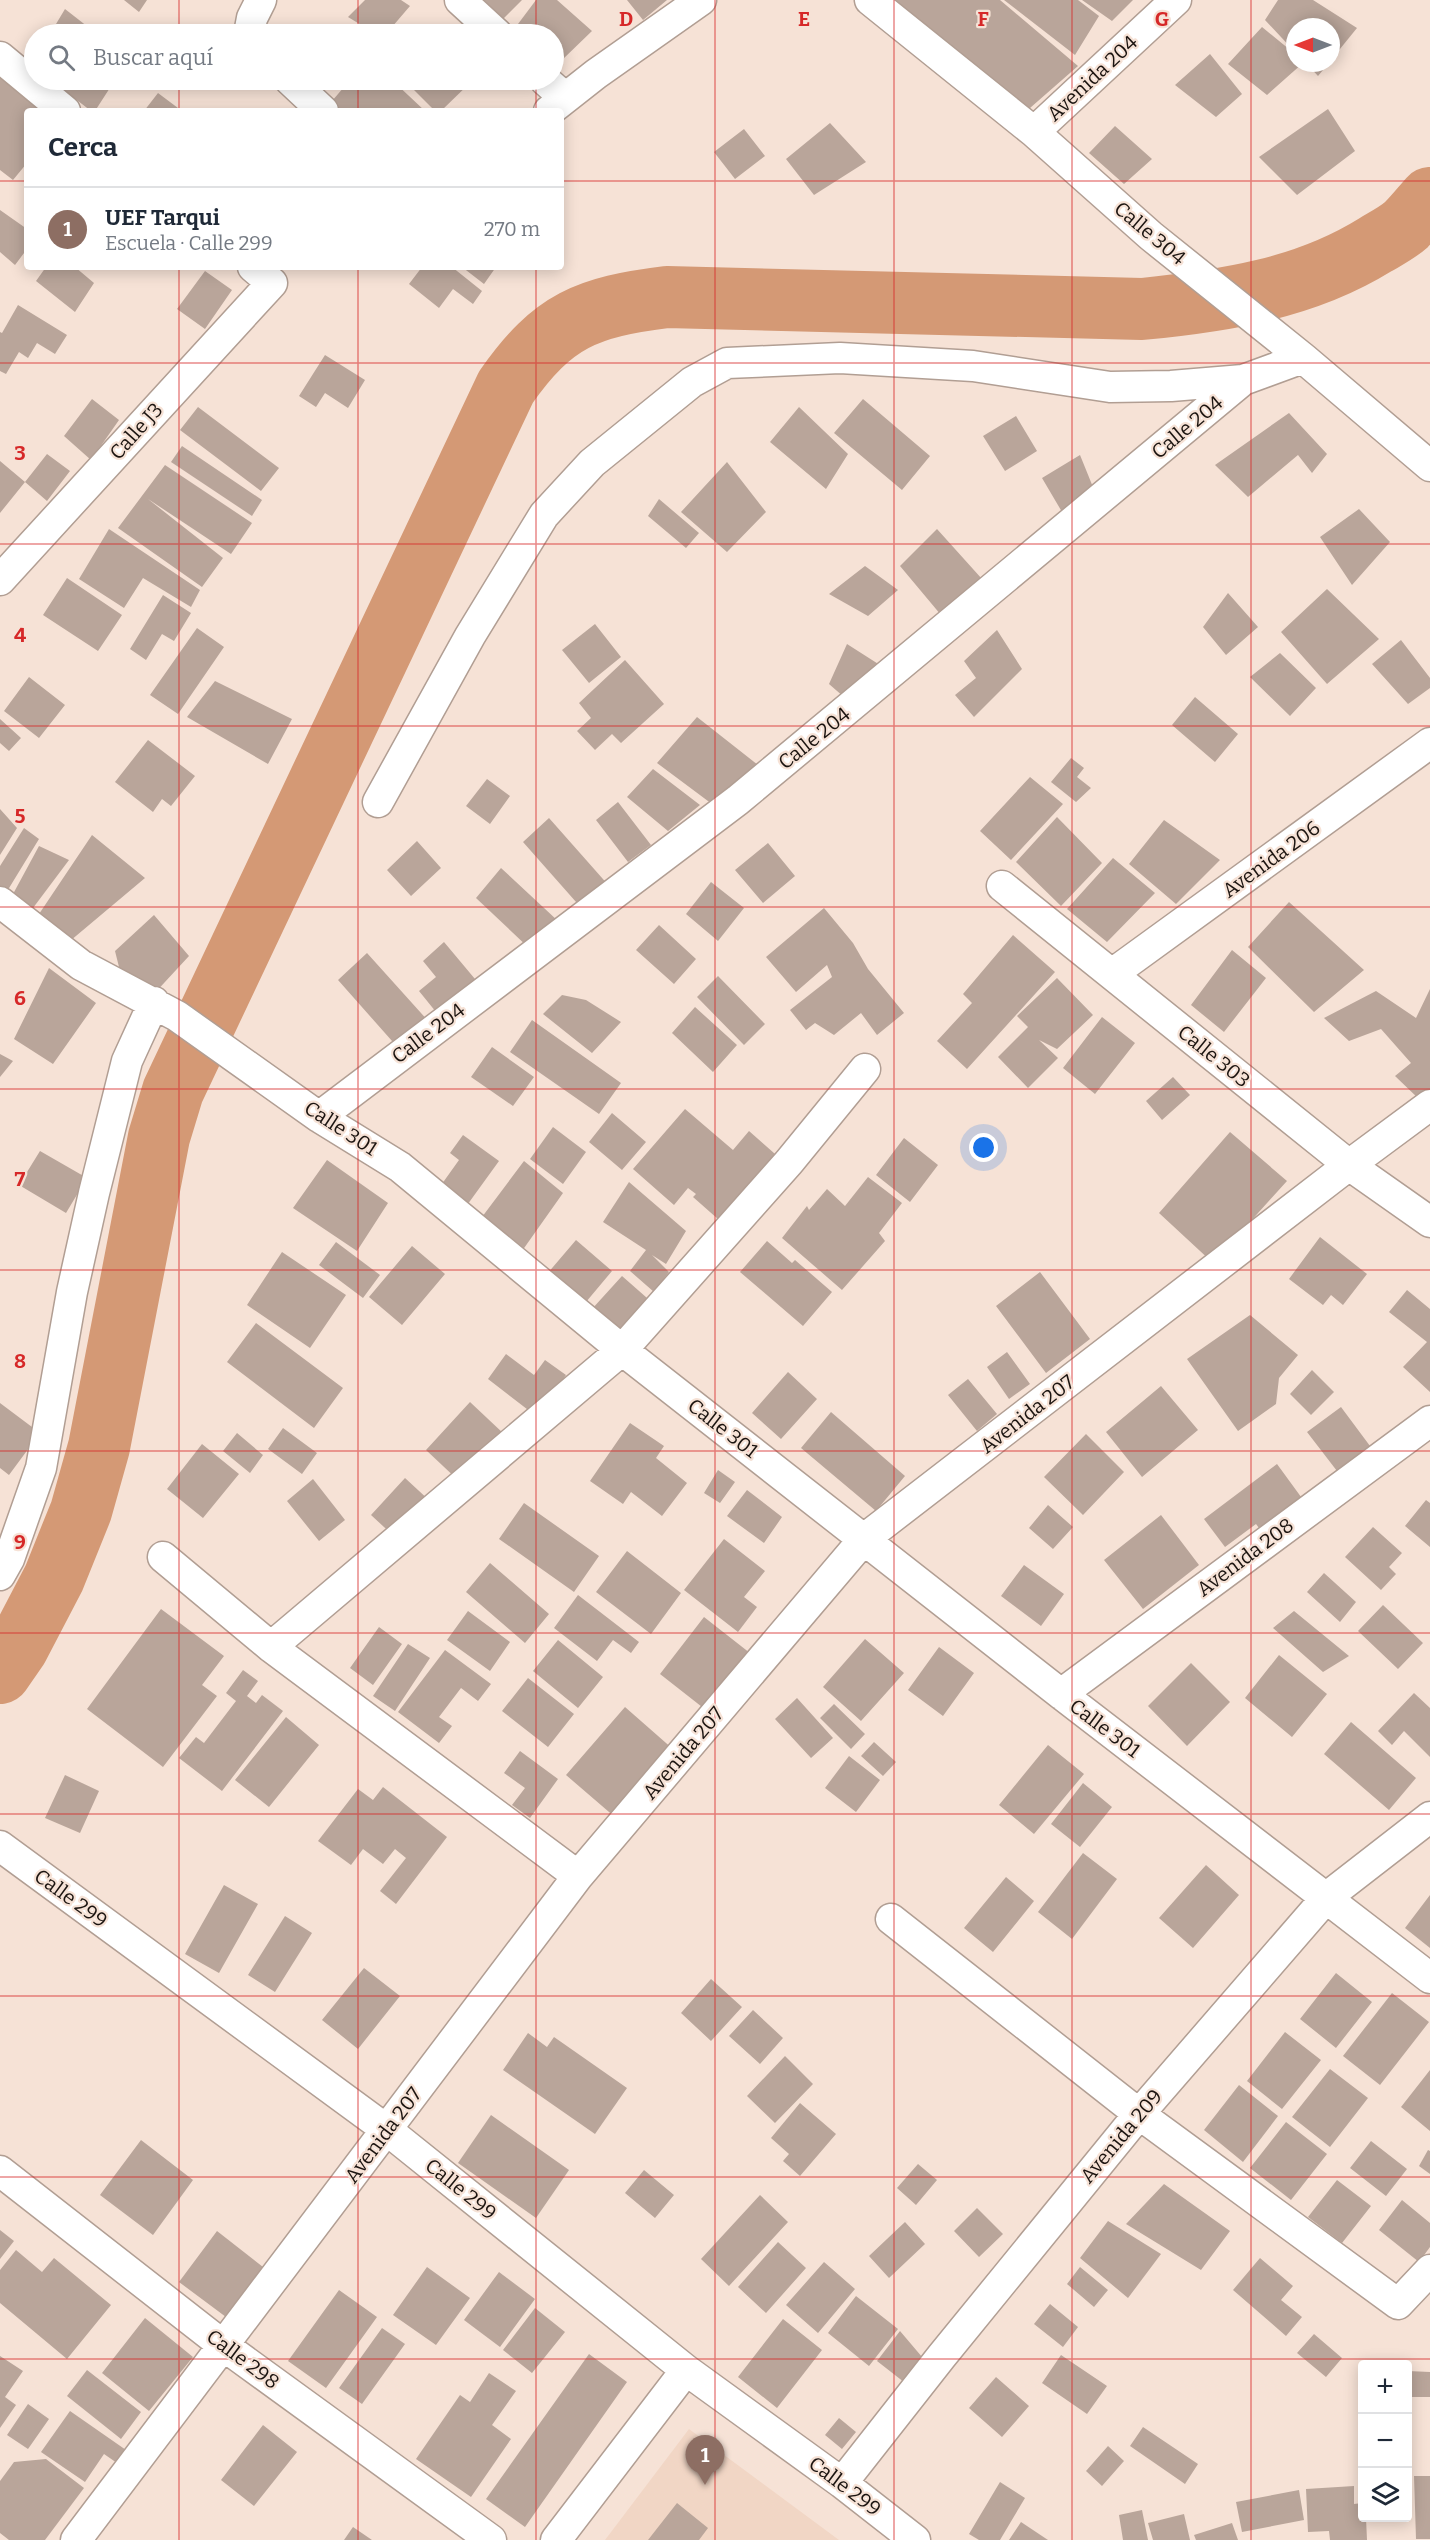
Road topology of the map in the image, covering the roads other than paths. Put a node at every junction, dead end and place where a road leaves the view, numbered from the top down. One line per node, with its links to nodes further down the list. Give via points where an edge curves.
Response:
1 (261, 0): 6 (street)
2 (460, 0): 7 (street)
3 (701, 0): 10 (street)
4 (870, 0): 15 (street, Calle 304)
5 (1176, 0): 15 (street, Avenida 204)
6 (251, 24)
7 (486, 24)
8 (0, 57): 9 (street)
9 (24, 77)
10 (564, 89)
11 (40, 90): 13 (street)
12 (301, 90): 14 (street)
13 (61, 108)
14 (320, 108)
15 (1034, 132): 17 (street, Calle 304, via 1151,236)
16 (263, 275): 20 (street, Calle J3)
17 (1293, 349): 18 (street, Calle 204); 19 (street, Calle 304)
18 (1244, 380): 22 (street, via 1110,387 973,366 840,358 727,363 692,381 592,463 544,515 470,636); 29 (street, Calle 204, via 738,800)
19 (1430, 466)
20 (0, 580)
21 (1430, 743): 25 (street, Avenida 206)
22 (378, 802)
23 (1002, 886): 25 (street, Calle 303)
24 (0, 902): 26 (street, Calle 301, via 81,965)
25 (1112, 974): 30 (street, Calle 303)
26 (165, 1009): 29 (street, Calle 301); 36 (street, via 127,1061 72,1292 41,1468)
27 (865, 1069): 32 (street, via 789,1162)
28 (1430, 1105): 30 (street, Avenida 207)
29 (319, 1117): 32 (street, Calle 301, via 400,1167)
30 (1349, 1165): 31 (street, Calle 303); 34 (street, Avenida 207)
31 (1430, 1222)
32 (622, 1350): 34 (street, Calle 301); 37 (street)
33 (1430, 1421): 38 (street, Avenida 208)
34 (864, 1539): 38 (street, Calle 301); 41 (street, Avenida 207)
35 (163, 1557): 37 (street)
36 (0, 1575)
37 (271, 1647): 41 (street)
38 (1061, 1694): 42 (street, Calle 301)
39 (1430, 1817): 42 (street, Avenida 209)
40 (0, 1846): 46 (street, Calle 299)
41 (578, 1876): 46 (street, Avenida 207)
42 (1327, 1897): 44 (street, Calle 301); 45 (street, Avenida 209)
43 (891, 1919): 45 (street)
44 (1430, 1978)
45 (1139, 2114): 48 (street, via 1398,2304); 51 (street, Avenida 209)
46 (387, 2130): 49 (street, Avenida 207); 50 (street, Calle 299)
47 (0, 2171): 49 (street, Calle 298)
48 (1430, 2270)
49 (224, 2346): 52 (street, Avenida 207); 53 (street, Calle 298)
50 (686, 2370): 51 (street, Calle 299); 54 (street)
51 (842, 2483): 55 (street, Calle 299)
52 (76, 2540)
53 (490, 2540)
54 (556, 2540)
55 (915, 2540)

